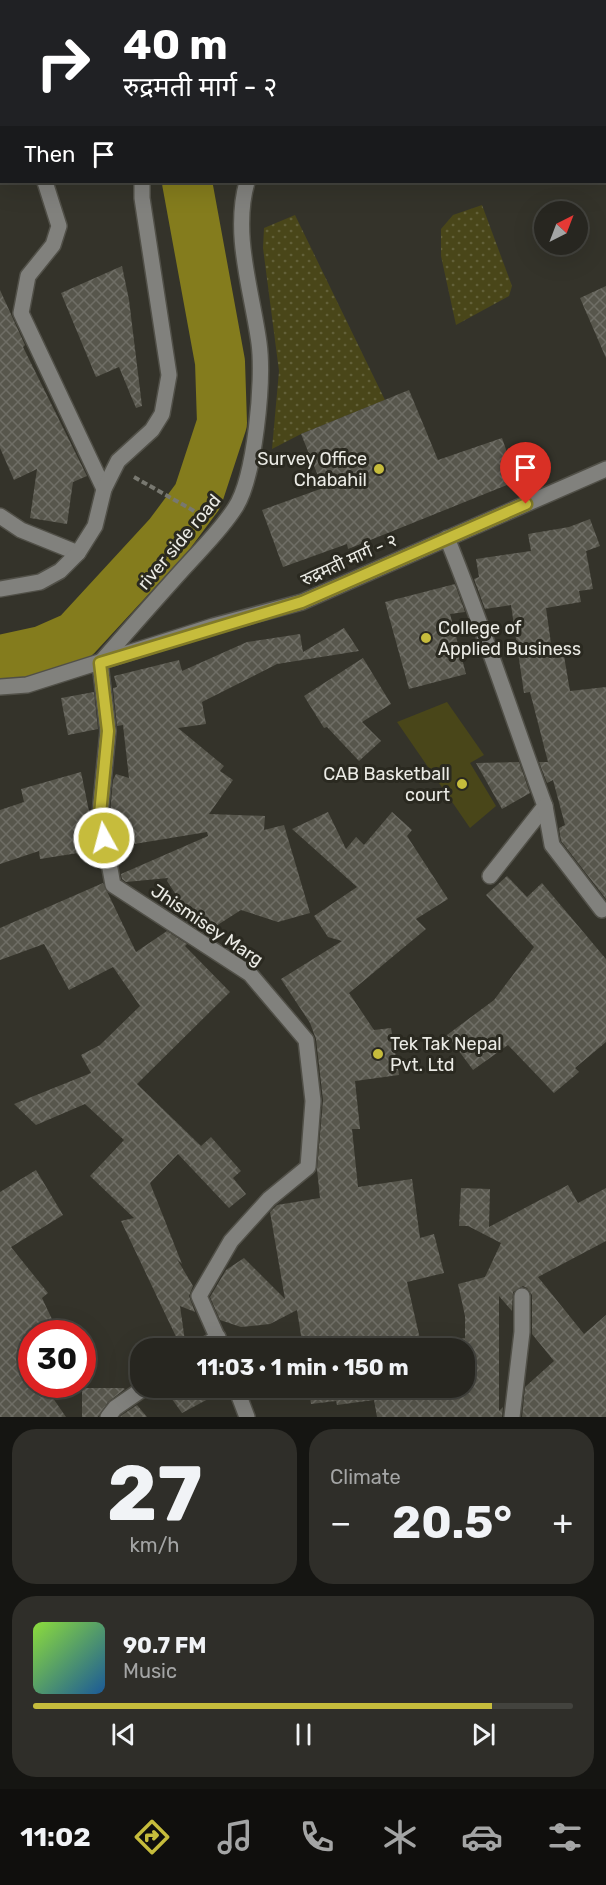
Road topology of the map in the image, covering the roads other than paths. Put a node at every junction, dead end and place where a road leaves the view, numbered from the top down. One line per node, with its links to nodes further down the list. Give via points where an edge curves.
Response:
1 (45, 183): 5 (street, via 59,226 53,245 28,276 21,313)
2 (142, 183): 5 (street, via 169,375 162,414 152,430 118,461)
3 (247, 183): 10 (street, river side road, via 241,228 260,346 260,394 245,484 236,507 221,526)
4 (606, 469): 7 (street, रुद्रमती मार्ग ‍- २)
5 (104, 489): 8 (street, via 95,526)
6 (0, 516): 8 (street, via 21,530)
7 (447, 538): 10 (street, रुद्रमती मार्ग ‍- २, via 302,602); 12 (street, via 473,601)
8 (78, 553): 9 (street, via 60,571 40,582)
9 (0, 589)
10 (100, 663): 11 (street, रुद्रमती मार्ग ‍- २, via 27,685); 16 (street, Jhismisey Marg, via 108,731 100,814 113,885 250,974 306,1040 313,1101 308,1167 269,1199 231,1241 199,1296)
11 (0, 687)
12 (544, 806): 13 (street); 14 (street, via 552,845)
13 (490, 876)
14 (602, 910)
15 (522, 1296): 21 (street)
16 (218, 1338)
17 (130, 1398): 19 (street)
18 (240, 1398): 20 (street)
19 (108, 1417)
20 (247, 1417)
21 (512, 1417)

